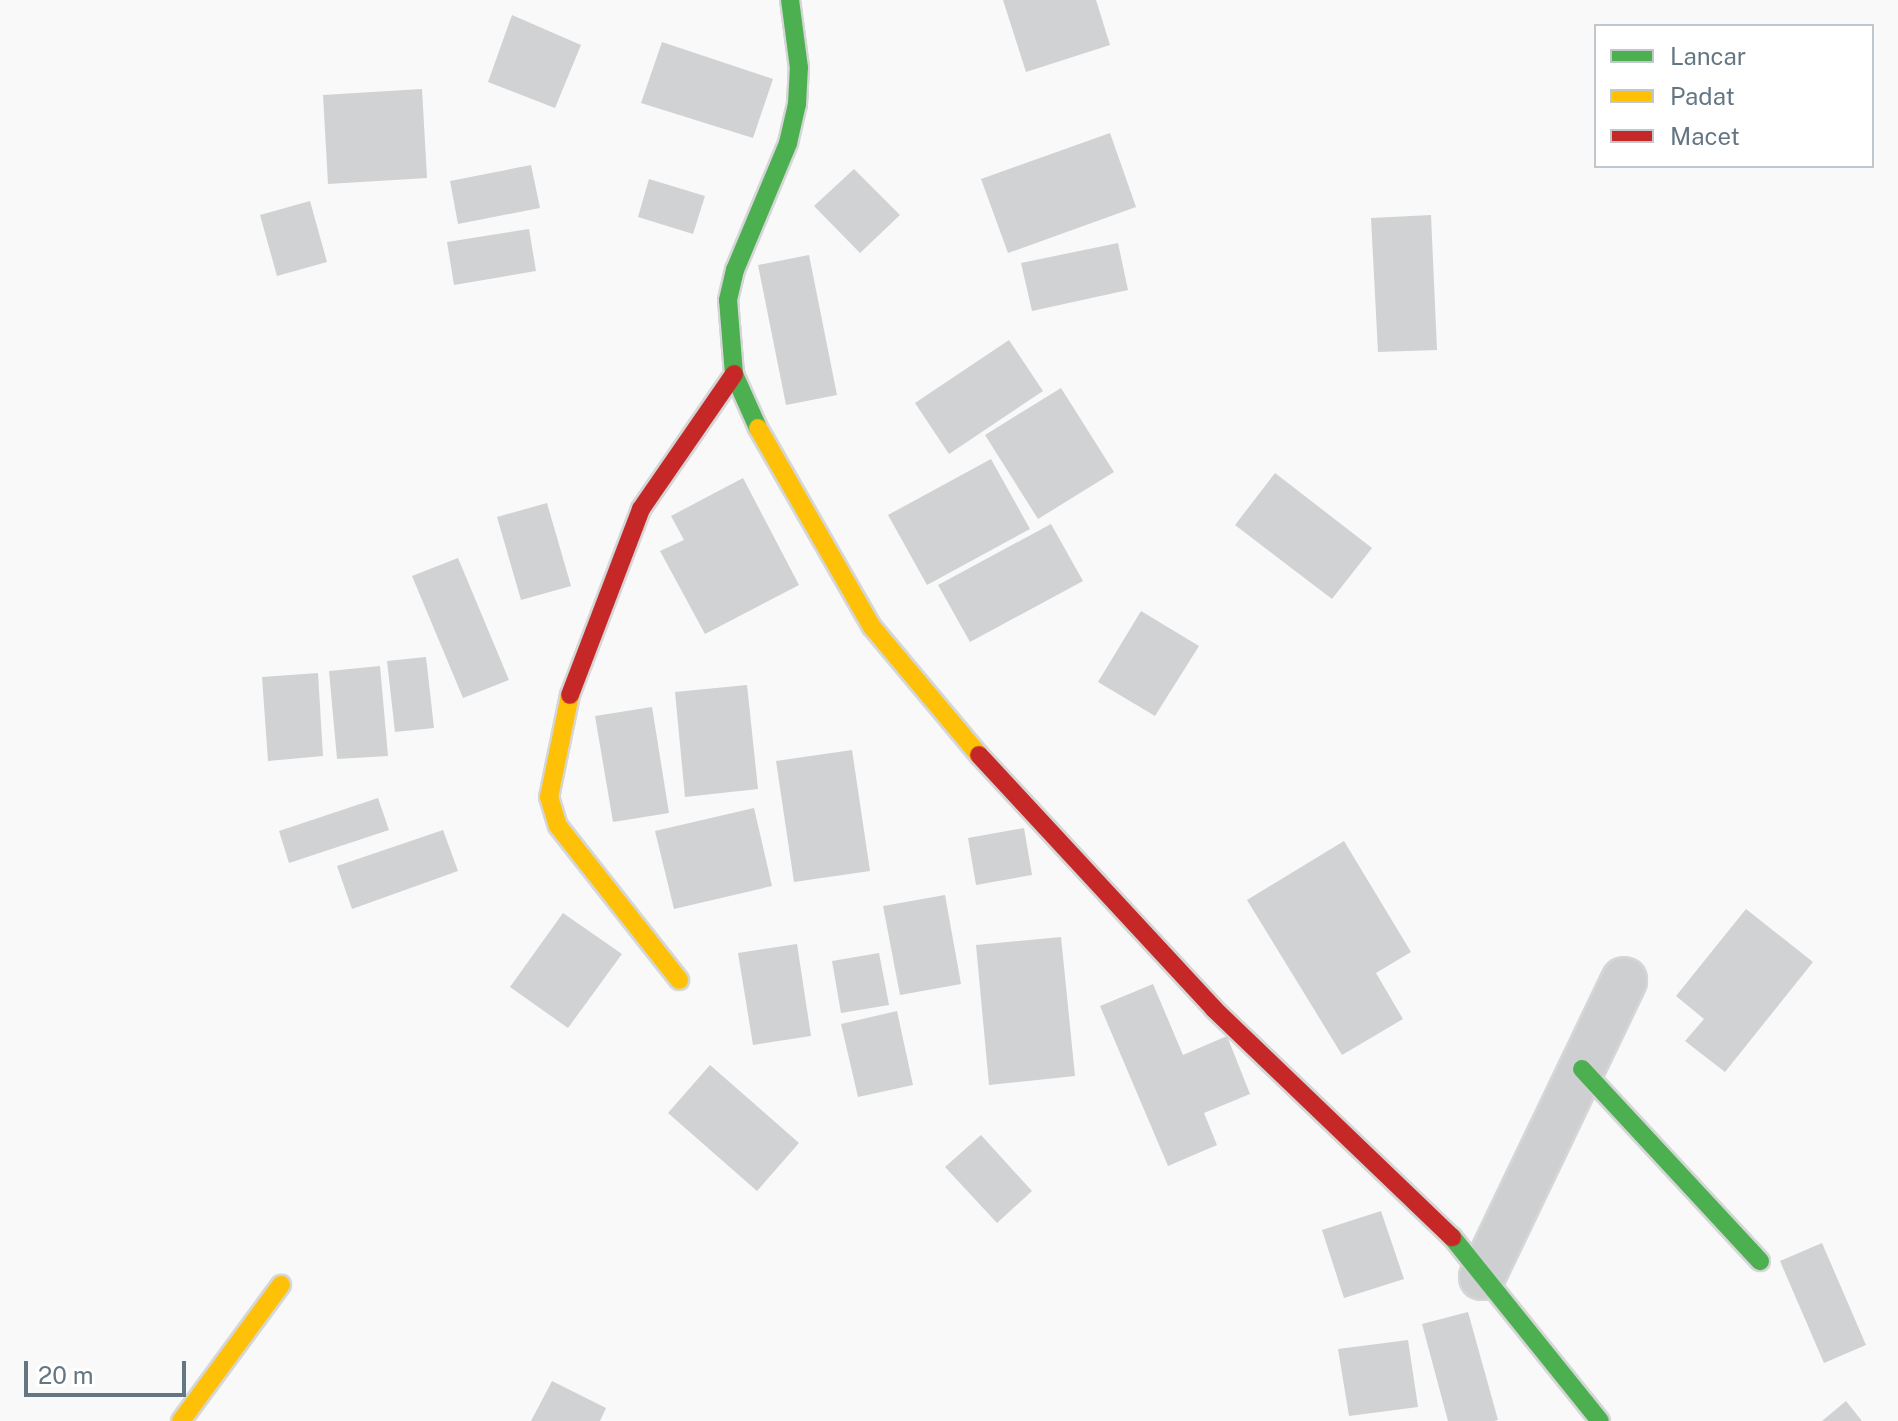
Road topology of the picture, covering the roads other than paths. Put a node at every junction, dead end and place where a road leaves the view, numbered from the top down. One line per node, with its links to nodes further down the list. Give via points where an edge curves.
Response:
1 (790, 0): 2 (street, via 799,68 797,104 788,143 731,285 727,335)
2 (734, 374): 3 (street, via 641,509 570,693 549,797 558,826); 7 (street, via 752,418 872,627 948,721 1214,1009 1420,1201)
3 (679, 980)
4 (1624, 980): 5 (street)
5 (1582, 1069): 6 (street); 7 (street)
6 (1760, 1261)
7 (1482, 1277): 10 (street)
8 (281, 1285): 9 (street)
9 (181, 1421)
10 (1600, 1421)

